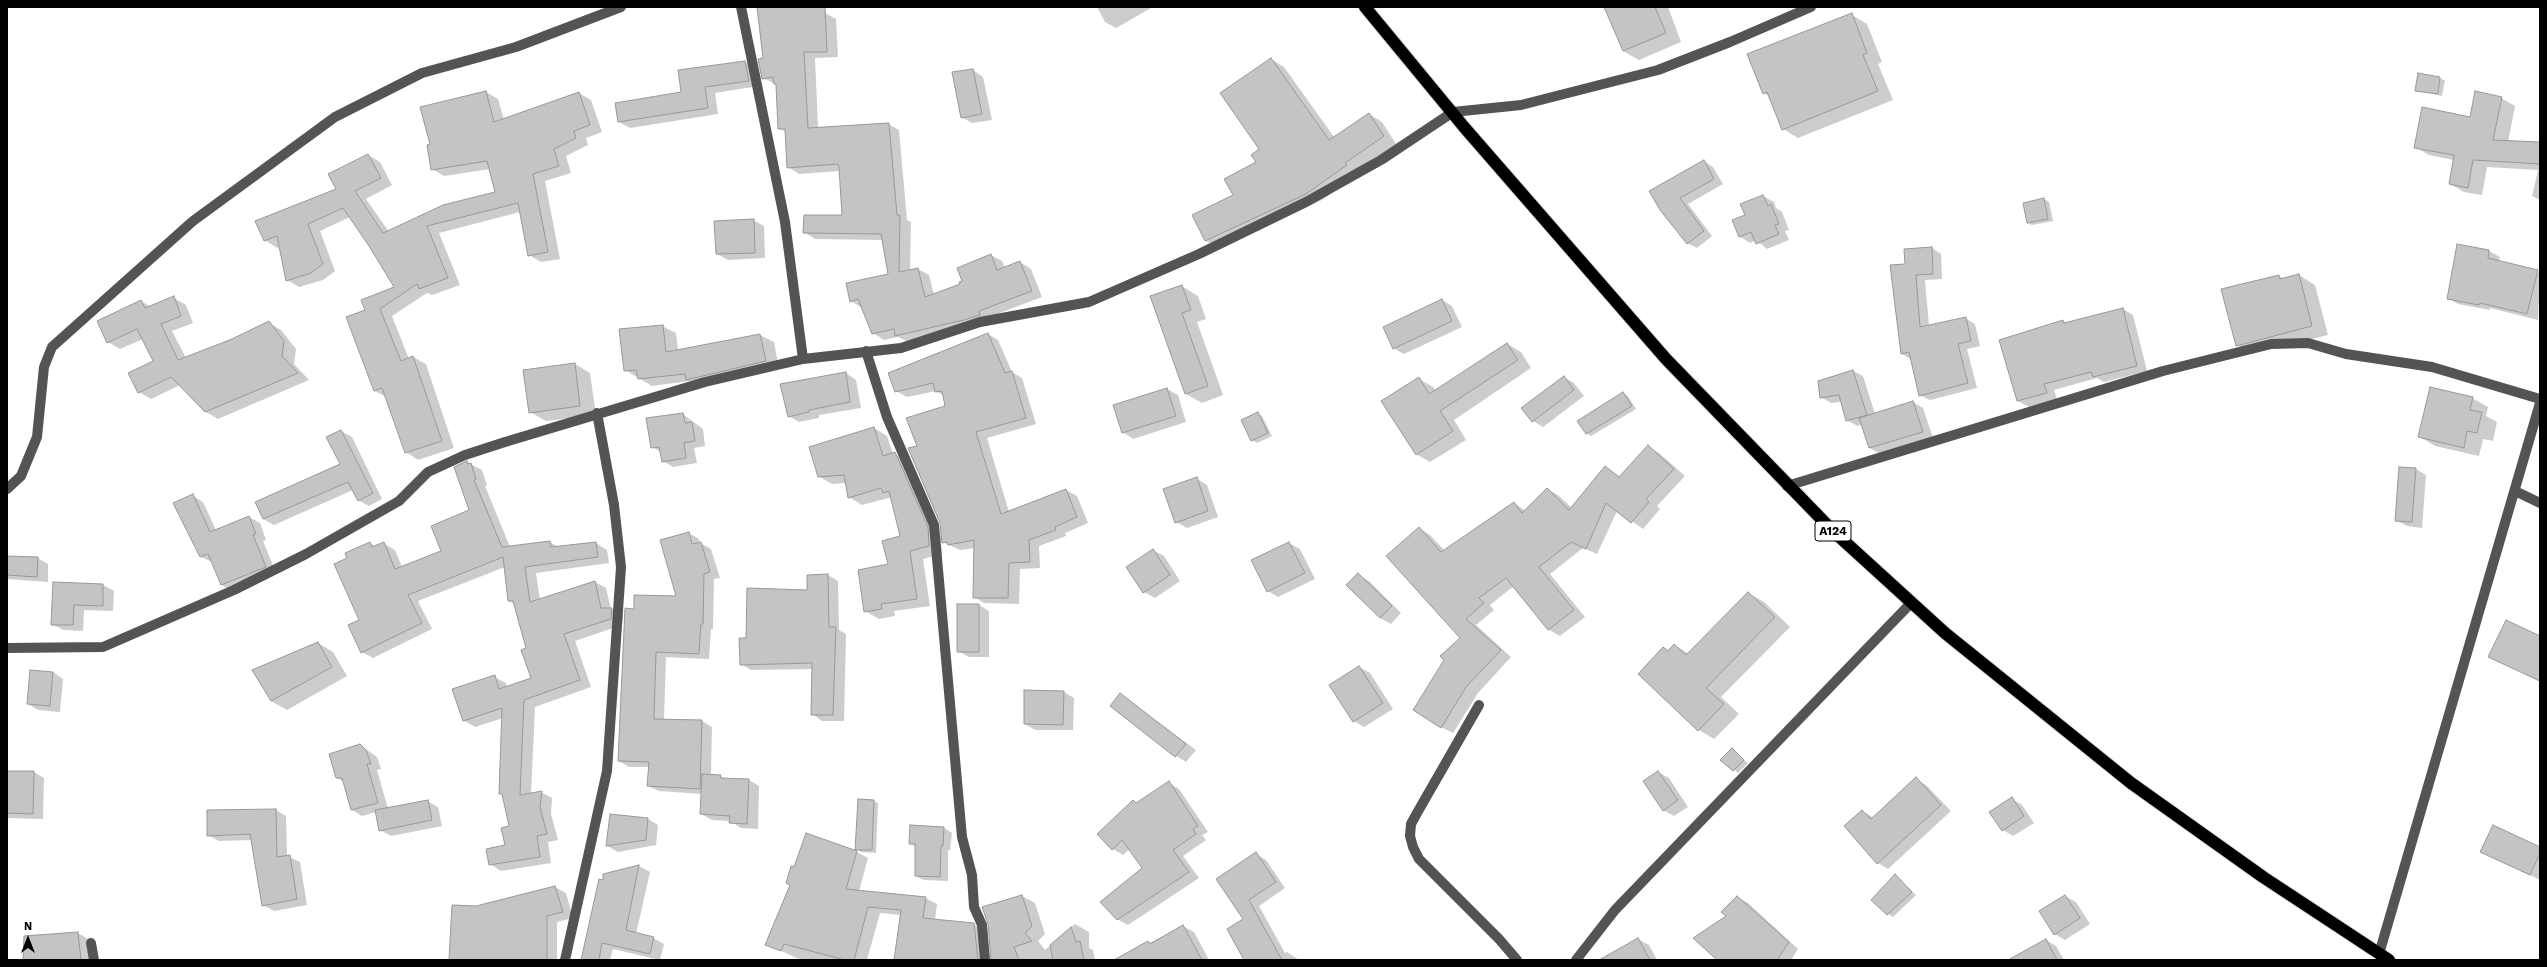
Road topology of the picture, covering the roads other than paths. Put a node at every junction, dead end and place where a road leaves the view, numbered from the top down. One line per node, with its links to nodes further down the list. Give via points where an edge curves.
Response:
1 (622, 7): 12 (street, via 516,47 415,76 335,117 193,221 52,348 44,367 37,437 21,476)
2 (741, 7): 7 (street, via 785,222)
3 (1365, 7): 5 (highway, A124)
4 (1811, 7): 5 (street, via 1658,70 1521,105)
5 (1453, 112): 6 (street, via 1381,160 1306,202 1199,254 1089,302 980,322 901,348); 11 (highway, A124, via 1666,359)
6 (866, 351): 7 (street); 22 (street, via 887,417 934,525 962,837 972,875 974,907 982,925)
7 (803, 358): 10 (street, via 705,382)
8 (2540, 399): 11 (street, via 2432,367 2346,354 2308,343 2271,344 2163,371)
9 (2540, 403): 13 (street)
10 (597, 413): 16 (street, via 465,454 428,472 399,501 306,554 234,590 103,647); 21 (street, via 614,505 621,567 607,771)
11 (1787, 486): 15 (highway, A124)
12 (7, 489)
13 (2515, 491): 14 (street); 19 (street)
14 (2540, 503)
15 (1911, 603): 19 (highway, A124, via 2131,783 2263,877); 24 (street, via 1615,910)
16 (7, 648)
17 (1479, 705): 23 (street, via 1417,813 1410,836 1419,858 1500,939)
18 (91, 943): 20 (street)
19 (2384, 957)
20 (94, 960)
21 (565, 960)
22 (985, 960)
23 (1517, 960)
24 (1576, 960)

